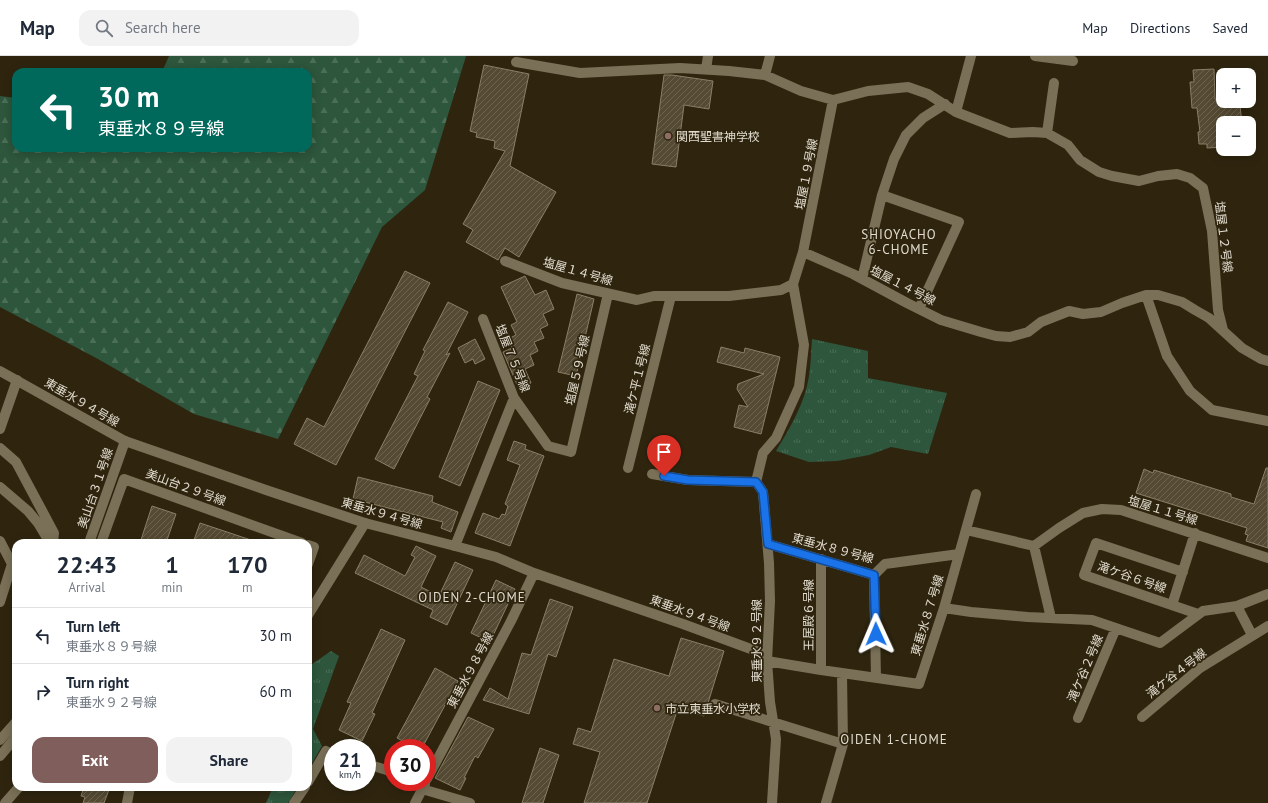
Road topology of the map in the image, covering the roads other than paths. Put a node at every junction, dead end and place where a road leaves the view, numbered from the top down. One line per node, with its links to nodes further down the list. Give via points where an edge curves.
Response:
1 (708, 56): 7 (street)
2 (770, 56): 8 (street)
3 (971, 56): 12 (street)
4 (1035, 56): 5 (street)
5 (1073, 61)
6 (516, 62): 7 (street, via 580,73)
7 (706, 69): 8 (street)
8 (765, 75): 10 (street, via 801,91)
9 (1054, 83): 13 (street)
10 (834, 100): 11 (street, 塩屋１２号線, via 868,91 908,87); 15 (street, 塩屋１９号線)
11 (945, 104): 12 (street, 塩屋１２号線); 14 (street, via 923,118 906,135 894,159)
12 (956, 112): 13 (street, 塩屋１２号線, via 1010,133)
13 (1046, 133): 24 (street, 塩屋１２号線, via 1068,145 1080,160 1099,172 1139,181 1177,174 1190,178 1204,188 1212,231 1218,310)
14 (882, 195): 17 (street); 22 (street, via 959,222)
15 (804, 252): 17 (street, 塩屋１４号線); 18 (street)
16 (506, 261): 19 (street, 塩屋１４号線, via 562,283)
17 (862, 279): 22 (street, 塩屋１４号線)
18 (793, 284): 21 (street, 塩屋１４号線, via 781,290 729,296); 36 (street, via 804,345 799,388 776,438 763,453)
19 (608, 294): 21 (street, 塩屋１４号線, via 637,300); 33 (street, 塩屋５９号線)
20 (1146, 295): 22 (street, 塩屋１４号線, via 1101,312 1083,314 1069,311 1041,322 1028,332 1010,337 980,332 941,320); 24 (street, 塩屋１４号線, via 1158,295 1182,302); 29 (street, via 1167,356 1190,391 1212,410)
21 (671, 296): 34 (street, 滝ケ平１号線)
22 (919, 309)
23 (483, 318): 28 (street, 塩屋７５号線)
24 (1224, 330): 25 (street, 塩屋１４号線, via 1242,348)
25 (1268, 361)
26 (0, 372): 27 (street, 東垂水９４号線)
27 (17, 380): 30 (street); 31 (street, 東垂水９４号線)
28 (514, 398): 33 (street, 塩屋７５号線, via 548,446); 49 (street)
29 (1268, 421)
30 (0, 429)
31 (125, 441): 39 (street, 東垂水９４号線); 44 (street, 美山台３１号線)
32 (0, 448): 43 (street, via 16,462 54,533)
33 (571, 452)
34 (628, 468)
35 (652, 474): 36 (street, via 688,480)
36 (756, 482): 48 (street, 東垂水９２号線, via 763,492)
37 (0, 487): 42 (street, via 28,511)
38 (976, 494): 40 (street, 東垂水８７号線)
39 (365, 523): 49 (street, 東垂水９４号線); 59 (street)
40 (966, 530): 50 (street); 51 (street, 東垂水８７号線)
41 (1195, 533): 50 (street, 塩屋１１号線, via 1121,510 1102,509 1083,513); 52 (street, 塩屋１１号線); 54 (street)
42 (48, 539)
43 (53, 539)
44 (90, 539)
45 (102, 539): 46 (street, 美山台２９号線, via 124,479)
46 (291, 539)
47 (0, 541): 58 (street, via 12,564)
48 (768, 544): 53 (street, 東垂水８９号線); 68 (street, 東垂水９２号線, via 770,601)
49 (454, 546): 55 (street, 東垂水９４号線, via 496,557)
50 (1034, 546): 64 (street)
51 (959, 554): 56 (street, 東垂水８９号線, via 885,564); 62 (street, 東垂水８７号線)
52 (1268, 558)
53 (821, 559): 56 (street, 東垂水８９号線); 69 (street, 王居殿６号線)
54 (1183, 572): 60 (street); 60 (street, 滝ケ谷６号線, via 1096,543 1084,575)
55 (534, 573): 68 (street, 東垂水９４号線, via 683,624); 83 (street, 東垂水９８号線)
56 (874, 575): 71 (street)
57 (1268, 594): 61 (street)
58 (0, 602)
59 (312, 602)
60 (1172, 605): 63 (street, 滝ケ谷６号線)
61 (1237, 606): 63 (street); 67 (street)
62 (944, 608): 64 (street); 72 (street, 東垂水８７号線)
63 (1198, 614): 66 (street, via 1160,643)
64 (1051, 618): 66 (street, via 1092,620)
65 (1268, 626): 67 (street, 滝ケ谷４号線)
66 (1116, 628): 75 (street, 滝ケ谷２号線)
67 (1252, 635): 74 (street, 滝ケ谷４号線, via 1200,668)
68 (767, 658): 69 (street, 東垂水９４号線); 76 (street, 東垂水９２号線)
69 (821, 670): 70 (street, 東垂水９４号線)
70 (842, 674): 71 (street, 東垂水９４号線); 80 (street)
71 (876, 678): 72 (street, 東垂水９４号線)
72 (919, 684)
73 (715, 704): 76 (street)
74 (1142, 717)
75 (1078, 718)
76 (773, 722): 80 (street); 95 (street, 東垂水９２号線, via 776,739)
77 (12, 726): 78 (street)
78 (0, 740)
79 (12, 742): 82 (street)
80 (844, 744): 96 (street)
81 (324, 754): 84 (street)
82 (0, 756)
83 (436, 762)
84 (312, 775)
85 (436, 789): 94 (street)
86 (16, 791): 90 (street)
87 (129, 791): 91 (street)
88 (302, 791): 92 (street)
89 (421, 791): 93 (street)
90 (5, 803)
91 (127, 803)
92 (294, 803)
93 (415, 803)
94 (470, 803)
95 (772, 803)
96 (826, 803)

